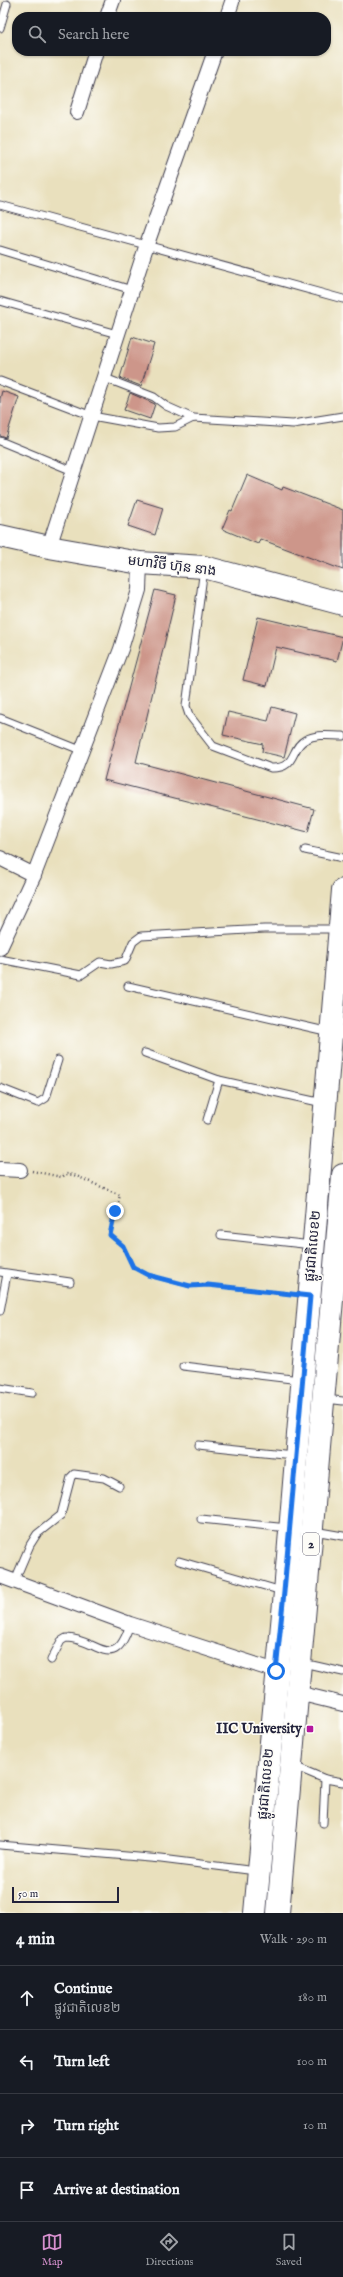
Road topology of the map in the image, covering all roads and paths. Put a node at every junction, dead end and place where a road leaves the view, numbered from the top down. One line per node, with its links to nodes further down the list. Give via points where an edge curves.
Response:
1 (113, 0): 4 (street)
2 (232, 2): 5 (street)
3 (7, 4): 6 (lane)
4 (109, 12)
5 (229, 12)
6 (0, 28)
7 (94, 56): 9 (street)
8 (213, 56): 11 (street)
9 (76, 112)
10 (0, 205): 11 (lane)
11 (147, 244): 13 (street); 14 (lane)
12 (0, 250): 13 (lane)
13 (132, 290): 16 (street)
14 (343, 299)
15 (0, 301): 16 (lane)
16 (118, 334): 17 (street)
17 (105, 378): 19 (street); 21 (lane, via 154,397 166,406)
18 (0, 381): 19 (lane)
19 (92, 416): 21 (lane, via 158,428 176,427); 23 (street)
20 (343, 416): 21 (lane, via 293,424)
21 (193, 418)
22 (0, 441): 23 (lane)
23 (73, 471): 25 (street)
24 (0, 536): 25 (main road, មហាវិថី ហ៊ុន នាង)
25 (49, 548): 26 (main road, មហាវិថី ហ៊ុន នាង)
26 (140, 562): 27 (main road, មហាវិថី ហ៊ុន នាង); 31 (street, via 139,590)
27 (204, 567): 28 (main road, មហាវិថី ហ៊ុន នាង); 30 (lane, via 186,706 213,746 271,768 280,768 286,765 304,740 319,735)
28 (343, 604)
29 (0, 718): 31 (lane)
30 (343, 736)
31 (83, 751): 35 (street)
32 (305, 850): 34 (lane)
33 (0, 858): 35 (street)
34 (343, 858)
35 (34, 875): 38 (street)
36 (343, 890): 37 (main road, ផ្លូវជាតិលេខ២ / 2)
37 (340, 929): 39 (lane, via 264,929 141,936 133,942 124,961 111,964 100,962 80,975); 41 (main road, ផ្លូវជាតិលេខ២ / 2)
38 (0, 948)
39 (0, 959)
40 (128, 986): 41 (lane)
41 (337, 1033): 46 (main road, ផ្លូវជាតិលេខ២ / 2)
42 (145, 1054): 44 (lane)
43 (58, 1060): 45 (lane, via 43,1101 38,1103)
44 (219, 1080): 46 (lane); 47 (lane)
45 (0, 1088)
46 (325, 1103): 48 (main road, ផ្លូវជាតិលេខ២ / 2)
47 (207, 1120)
48 (320, 1166): 50 (main road); 54 (main road, ផ្លូវជាតិលេខ២ / 2)
49 (0, 1169): 51 (street)
50 (343, 1169)
51 (20, 1170): 57 (path, via 62,1177 66,1174 74,1175 120,1195 110,1235 123,1246 133,1267 141,1273 190,1286 208,1285)
52 (343, 1175): 60 (main road, ផ្លូវជាតិលេខ២ / 2)
53 (220, 1235): 54 (lane)
54 (314, 1246): 57 (main road, ផ្លូវជាតិលេខ២ / 2)
55 (4, 1273): 56 (lane); 58 (lane)
56 (70, 1282)
57 (310, 1296): 59 (main road, ផ្លូវជាតិលេខ២ / 2)
58 (0, 1311)
59 (306, 1338): 60 (main road); 62 (main road, ផ្លូវជាតិលេខ២ / 2)
60 (329, 1340): 65 (main road, ផ្លូវជាតិលេខ២ / 2)
61 (184, 1366): 62 (lane)
62 (302, 1380): 67 (main road, ផ្លូវជាតិលេខ២ / 2)
63 (0, 1388): 64 (lane)
64 (32, 1393)
65 (333, 1400): 70 (main road, ផ្លូវជាតិលេខ២ / 2)
66 (198, 1445): 67 (lane)
67 (296, 1455): 70 (main road, ផ្លូវជាតិលេខ២ / 2)
68 (119, 1486): 74 (lane, via 104,1478 74,1474 61,1515 37,1534)
69 (201, 1519): 70 (lane)
70 (301, 1530): 71 (lane); 75 (main road, ផ្លូវជាតិលេខ២ / 2); 78 (main road, ផ្លូវជាតិលេខ២ / 2)
71 (343, 1536)
72 (179, 1561): 75 (lane)
73 (0, 1576): 74 (street)
74 (15, 1580): 76 (street)
75 (284, 1592): 79 (main road, ផ្លូវជាតិលេខ២ / 2)
76 (130, 1624): 77 (lane, via 124,1640 116,1650 95,1648 66,1638 61,1641); 79 (street)
77 (51, 1660)
78 (300, 1662): 80 (lane); 81 (main road, ផ្លូវជាតិលេខ២ / 2)
79 (276, 1671): 83 (main road, ផ្លូវជាតិលេខ២ / 2)
80 (343, 1672)
81 (298, 1694): 82 (street); 83 (main road, ផ្លូវជាតិលេខ២ / 2)
82 (343, 1704)
83 (280, 1763): 84 (lane); 88 (main road, ផ្លូវជាតិលេខ២ / 2)
84 (325, 1779): 85 (lane); 86 (lane)
85 (343, 1782)
86 (323, 1823)
87 (0, 1845): 88 (lane, via 161,1859)
88 (270, 1872): 89 (main road, ផ្លូវជាតិលេខ២ / 2); 90 (main road, ផ្លូវជាតិលេខ២ / 2)
89 (255, 1913)
90 (278, 1913)

